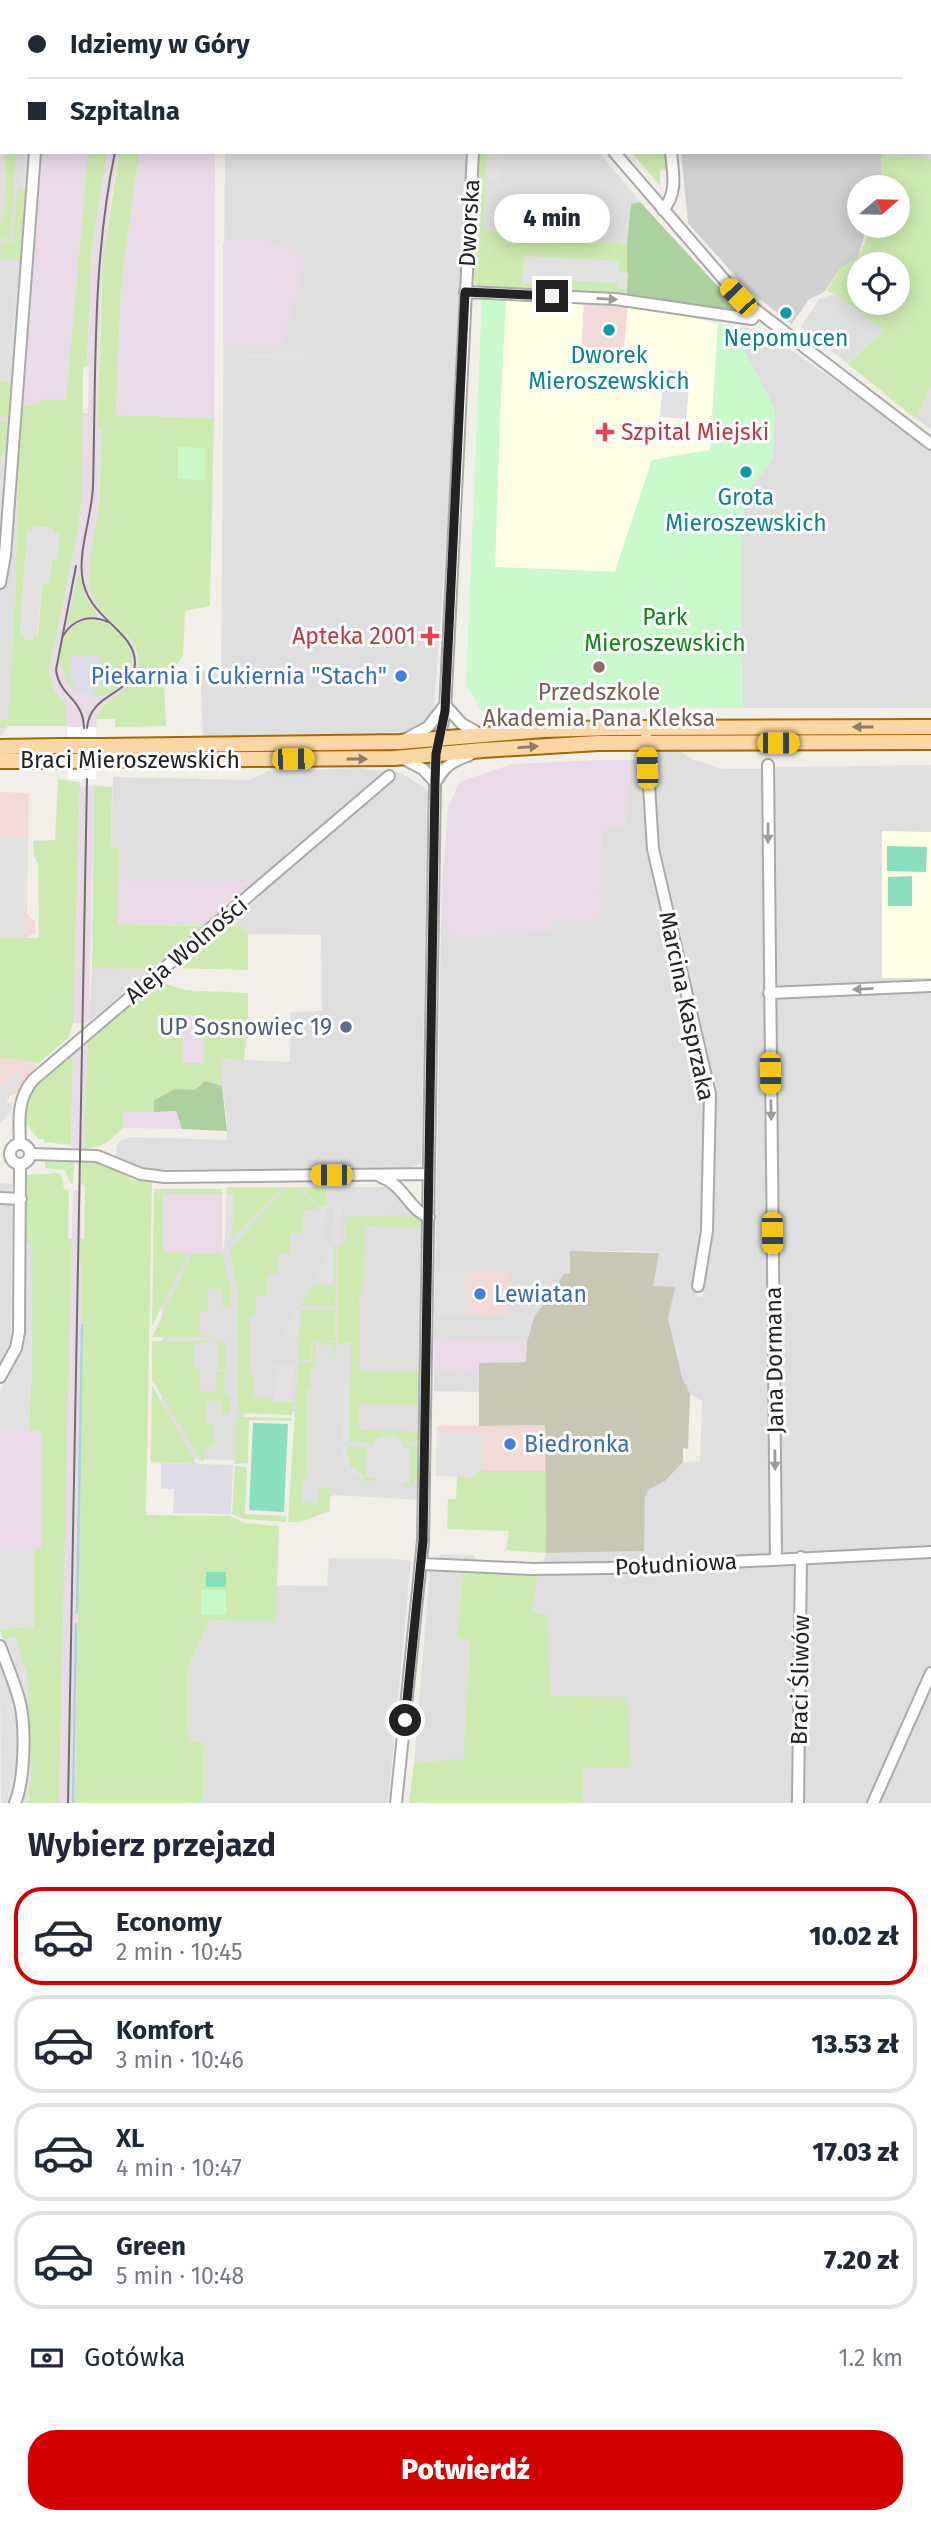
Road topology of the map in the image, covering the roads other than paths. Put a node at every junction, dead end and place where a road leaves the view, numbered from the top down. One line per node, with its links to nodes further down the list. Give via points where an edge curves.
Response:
1 (35, 154): 9 (street)
2 (472, 154): 6 (street, Dworska)
3 (616, 154): 5 (street)
4 (671, 154): 5 (street, via 674,190)
5 (663, 210): 7 (street)
6 (465, 292): 7 (street, one-way to 7, via 615,299 752,318); 10 (street, Dworska)
7 (757, 313): 8 (street)
8 (931, 444)
9 (0, 583)
10 (445, 705): 13 (street, via 462,724); 14 (street, Dworska); 15 (street, via 428,727)
11 (646, 727): 12 (main road, Braci Mieroszewskich, one-way to 11); 13 (main road, Braci Mieroszewskich); 17 (street, Marcina Kasprzaka)
12 (931, 727)
13 (482, 734): 14 (main road, Braci Mieroszewskich)
14 (440, 738): 15 (main road, Braci Mieroszewskich); 21 (street, Dworska)
15 (400, 742): 20 (main road, Braci Mieroszewskich, bridge, via 102,746)
16 (931, 742): 17 (main road, Braci Mieroszewskich)
17 (646, 743): 19 (main road, Braci Mieroszewskich, one-way to 17); 38 (street, Marcina Kasprzaka, via 653,849 710,1094 707,1231)
18 (0, 747): 20 (main road, Braci Mieroszewskich)
19 (483, 750): 21 (main road, Braci Mieroszewskich); 26 (street, via 452,762)
20 (50, 751): 22 (main road, Braci Mieroszewskich, one-way to 22, bridge, via 67,761); 23 (main road, Braci Mieroszewskich)
21 (436, 754): 22 (main road, Braci Mieroszewskich); 26 (street, Dworska)
22 (402, 758): 26 (street)
23 (0, 761)
24 (768, 765): 28 (street, Jana Dormana, one-way to 28)
25 (389, 776): 29 (street, Aleja Wolności, via 33,1080 20,1104)
26 (435, 782): 33 (street, Dworska)
27 (931, 986): 28 (street, one-way to 28)
28 (769, 993): 42 (street, Jana Dormana, one-way to 42)
29 (20, 1143): 30 (street); 31 (street)
30 (5, 1153): 32 (street)
31 (30, 1154): 32 (street); 34 (street, via 97,1156 141,1174 165,1177)
32 (20, 1164): 36 (street)
33 (429, 1174): 34 (street); 37 (street, Dworska)
34 (371, 1175): 37 (street, via 394,1183)
35 (0, 1198): 36 (street)
36 (21, 1199): 39 (street, via 18,1342)
37 (429, 1217): 43 (street, Dworska)
38 (698, 1286)
39 (0, 1377)
40 (931, 1552): 41 (street, Południowa)
41 (801, 1557): 42 (street, Południowa); 49 (street, Braci Śliwów)
42 (776, 1559): 43 (street, Południowa, via 609,1568)
43 (422, 1564): 48 (street, Dworska)
44 (0, 1646): 47 (street, via 21,1711 23,1773)
45 (931, 1672): 46 (street)
46 (928, 1690): 50 (street)
47 (15, 1803)
48 (396, 1803)
49 (798, 1803)
50 (873, 1803)

